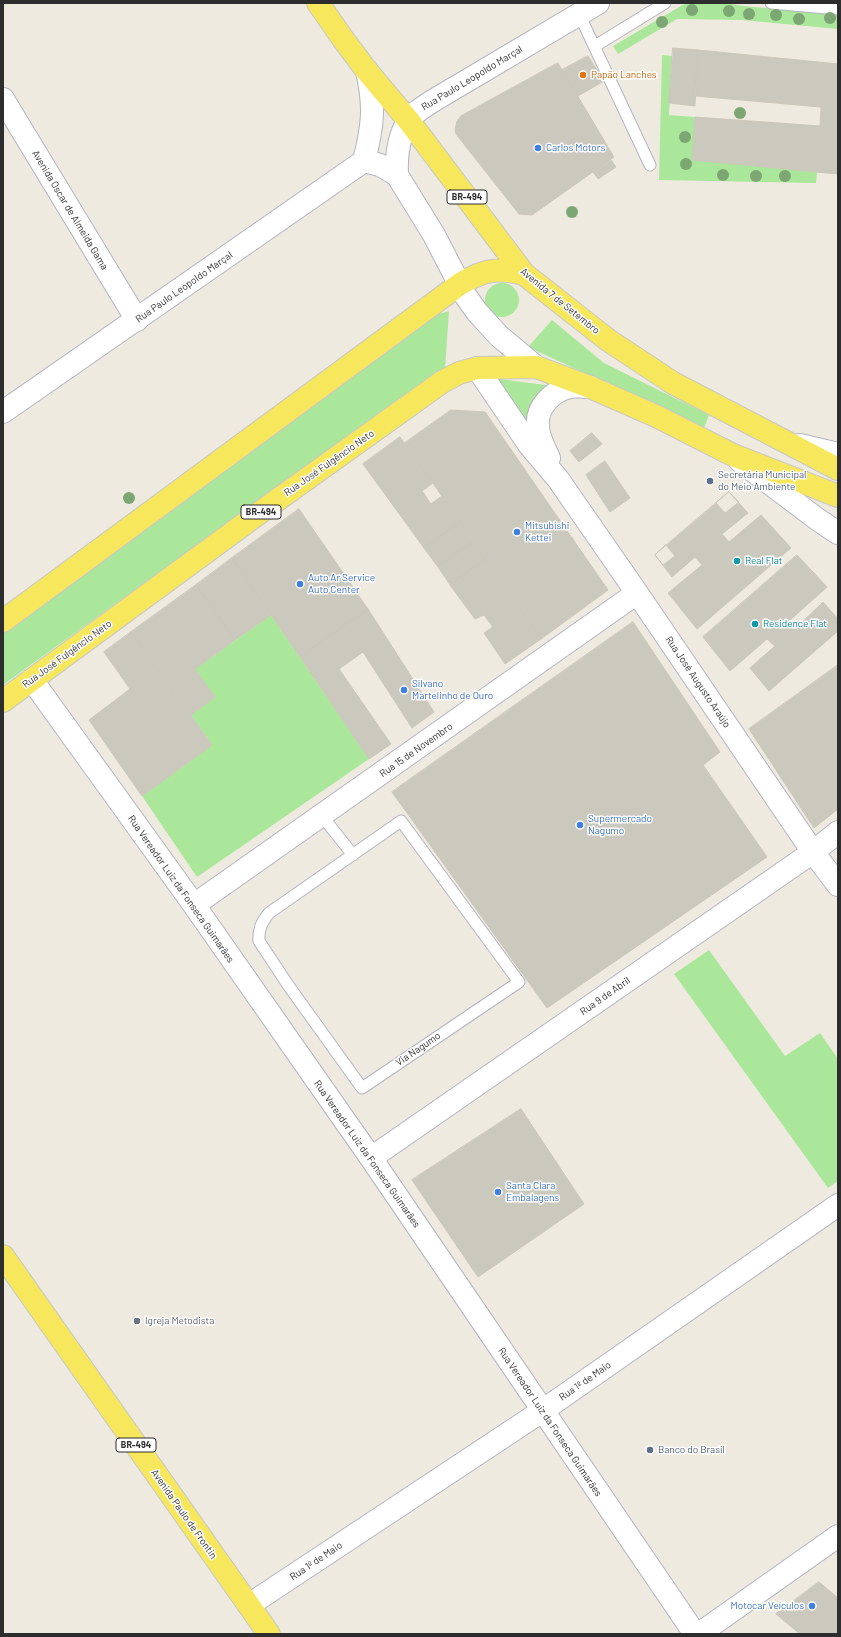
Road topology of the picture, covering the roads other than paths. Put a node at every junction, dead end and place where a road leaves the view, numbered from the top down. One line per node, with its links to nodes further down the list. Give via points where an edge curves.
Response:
1 (318, 3): 8 (main road, Avenida 7 de Setembro)
2 (598, 3): 6 (street, Rua Paulo Leopoldo Marçal)
3 (666, 3): 7 (lane)
4 (771, 3): 5 (lane)
5 (838, 9)
6 (579, 14): 7 (lane); 10 (street, Rua Paulo Leopoldo Marçal, via 436,99)
7 (595, 46): 12 (lane)
8 (367, 71): 10 (main road, Avenida 7 de Setembro); 11 (street, via 373,110)
9 (3, 100): 16 (street, Avenida Oscar de Almeida Gama)
10 (409, 121): 13 (street, Rua Paulo Leopoldo Marçal, via 396,158); 14 (main road, Avenida 7 de Setembro / BR-494)
11 (364, 161): 13 (street, via 380,165); 16 (street, Rua Paulo Leopoldo Marçal)
12 (650, 165)
13 (397, 175): 15 (street, via 434,235)
14 (524, 274): 15 (main road, via 493,270); 21 (main road, Avenida 7 de Setembro, via 608,340 673,383)
15 (460, 284): 17 (street, via 476,312 499,336); 29 (main road)
16 (137, 320): 20 (street, Rua Paulo Leopoldo Marçal)
17 (536, 367): 18 (main road, Rua José Fulgêncio Neto / BR-494); 19 (main road)
18 (477, 368): 25 (street, Rua José Augusto Araújo, via 535,453); 30 (main road, Rua José Fulgêncio Neto / BR-494, via 459,373 442,382)
19 (590, 387): 23 (main road, via 656,416); 25 (street, Rua José Augusto Araújo, via 570,387 554,394 538,416 540,439)
20 (3, 412)
21 (784, 441): 22 (street, Avenida 7 de Setembro); 24 (main road, Avenida 7 de Setembro)
22 (838, 454)
23 (733, 455): 26 (main road); 27 (street)
24 (838, 469)
25 (558, 479): 28 (street, Rua José Augusto Araújo)
26 (838, 496)
27 (838, 533)
28 (637, 593): 32 (street, Rua 15 de Novembro); 34 (street, Rua José Augusto Araújo)
29 (3, 621)
30 (32, 680): 31 (main road, Rua José Fulgêncio Neto / BR-494); 37 (street, Rua Vereador Luiz da Fonseca Guimarães)
31 (3, 701)
32 (322, 816): 35 (lane); 37 (street, Rua 15 de Novembro)
33 (838, 832): 34 (street, Rua 9 de Abril)
34 (813, 852): 36 (street, Rua José Augusto Araújo); 38 (street, Rua 9 de Abril)
35 (353, 855): 35 (lane, Via Nagumo, via 269,913 263,920 258,935 288,985 362,1088 519,982 401,821)
36 (838, 885)
37 (194, 906): 38 (street, Rua Vereador Luiz da Fonseca Guimarães)
38 (371, 1158): 41 (street, Rua Vereador Luiz da Fonseca Guimarães)
39 (838, 1205): 41 (street, Rua 1º de Maio)
40 (4, 1260): 43 (main road, Avenida Paulo de Frontin / BR-494)
41 (542, 1410): 43 (street, Rua 1º de Maio); 45 (street, Rua Vereador Luiz da Fonseca Guimarães)
42 (838, 1536): 46 (street)
43 (249, 1605): 44 (main road, Avenida Paulo de Frontin / BR-494)
44 (269, 1634)
45 (695, 1634)
46 (699, 1634)

